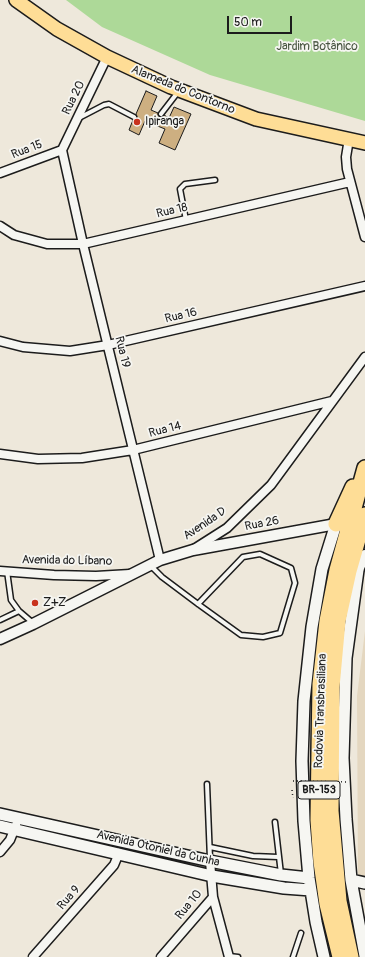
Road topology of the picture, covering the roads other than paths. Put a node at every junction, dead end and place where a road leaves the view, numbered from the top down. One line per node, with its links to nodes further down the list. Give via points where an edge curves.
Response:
1 (16, 0): 2 (main road, Alameda do Contorno, via 57,29)
2 (107, 57): 3 (main road, Alameda do Contorno); 6 (street, Rua 20)
3 (180, 90): 4 (lane); 7 (main road, Alameda do Contorno, via 256,119)
4 (161, 114)
5 (134, 117): 6 (lane, via 109,104)
6 (77, 119): 9 (street, Rua 20)
7 (350, 139): 8 (main road, Alameda do Contorno); 12 (street, via 346,156)
8 (365, 143)
9 (62, 150): 10 (street, Rua 15); 16 (street, Rua 19)
10 (0, 173)
11 (215, 180): 13 (lane, via 185,184 180,189)
12 (350, 182): 13 (street, Rua 18); 15 (street)
13 (186, 220): 16 (street, Rua 18)
14 (0, 226): 16 (street, Rua 18, via 14,235 47,244)
15 (365, 237)
16 (83, 244): 19 (street, Rua 19)
17 (365, 286): 19 (street, Rua 16)
18 (0, 341): 19 (street, Rua 16, via 23,347 70,351)
19 (108, 345): 22 (street, Rua 19)
20 (365, 357): 21 (street, Avenida D)
21 (332, 401): 22 (street, Rua 14); 27 (street, Avenida D, via 271,485 227,528)
22 (134, 450): 23 (street, Rua 14, via 82,458 38,459); 29 (street, Rua 19)
23 (0, 454)
24 (365, 466): 26 (highway); 66 (highway, Rodovia Transbrasiliana / BR-153, via 337,570 328,614 320,684 318,820 321,862)
25 (363, 520): 31 (highway); 67 (highway, Rodovia Transbrasiliana / BR-153, via 338,621 332,687 330,770 333,841 339,901)
26 (336, 524): 27 (street, Rua 26); 52 (main road, Rodovia Transbrasiliana, via 322,569 304,702 302,768)
27 (193, 550): 29 (street, Avenida D)
28 (365, 555): 31 (street)
29 (160, 560): 30 (street, Avenida D)
30 (150, 565): 33 (street, Avenida D); 34 (lane)
31 (358, 570): 53 (main road, Rodovia Transbrasiliana, via 346,658 344,743)
32 (4, 571): 33 (street, Avenida do Líbano, via 89,576); 35 (lane, via 12,600)
33 (133, 573): 37 (street, Avenida D)
34 (198, 604): 34 (lane, via 241,635 263,637 280,633 295,583 291,568 260,554 243,557)
35 (19, 611): 36 (lane); 37 (lane)
36 (0, 620)
37 (33, 624): 38 (street, Avenida D)
38 (0, 638)
39 (207, 784): 45 (lane)
40 (0, 814): 41 (main road, Avenida Otoniel da Cunha)
41 (18, 817): 44 (street); 49 (main road, Avenida Otoniel da Cunha)
42 (275, 822): 48 (lane)
43 (0, 826): 44 (main road, Avenida Otoniel da Cunha)
44 (15, 829): 46 (street); 47 (main road, Avenida Otoniel da Cunha)
45 (210, 847): 48 (lane, via 253,856); 49 (lane)
46 (0, 852)
47 (119, 853): 51 (main road, Avenida Otoniel da Cunha); 61 (street, Rua 9, via 114,865)
48 (278, 857): 50 (lane)
49 (210, 861): 50 (main road, Avenida Otoniel da Cunha); 51 (street, Rua 10)
50 (281, 875): 52 (main road, Avenida Otoniel da Cunha)
51 (212, 876): 55 (main road, Avenida Otoniel da Cunha); 56 (street, Rua 10)
52 (309, 878): 55 (main road, Rodovia Transbrasiliana)
53 (351, 880): 54 (main road); 57 (main road, Rodovia Transbrasiliana)
54 (365, 883)
55 (311, 890): 65 (main road, Rodovia Transbrasiliana)
56 (213, 897): 59 (street); 62 (street, Rua 10)
57 (360, 902): 60 (main road, Rodovia Transbrasiliana)
58 (301, 933): 64 (lane)
59 (229, 956): 63 (lane)
60 (365, 956)
61 (33, 957)
62 (161, 957)
63 (238, 957)
64 (293, 957)
65 (324, 957)
66 (340, 957)
67 (350, 957)

